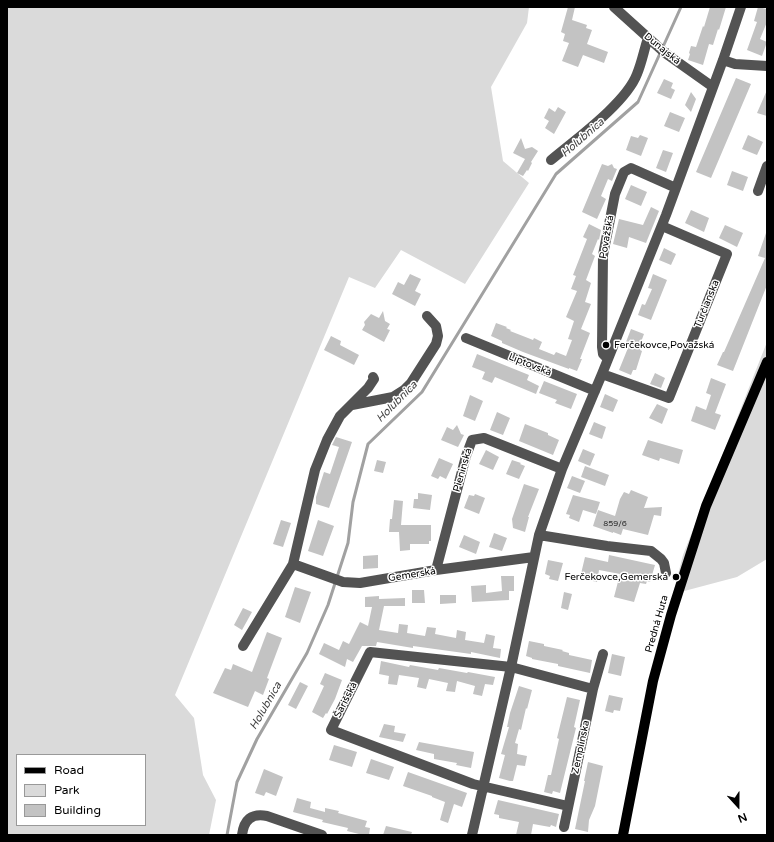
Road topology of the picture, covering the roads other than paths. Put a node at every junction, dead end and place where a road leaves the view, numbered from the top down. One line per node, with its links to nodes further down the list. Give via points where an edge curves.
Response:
1 (614, 7): 3 (street, Dunajská)
2 (741, 7): 4 (street)
3 (651, 41): 6 (street, Dunajská); 7 (street, via 637,74 619,101)
4 (723, 60): 5 (street, via 735,64); 6 (street)
5 (767, 66)
6 (713, 87): 9 (street)
7 (551, 160)
8 (767, 166): 10 (street)
9 (676, 188): 11 (street); 13 (street, Považská, via 631,168 624,172 615,194 603,255)
10 (758, 191)
11 (662, 226): 14 (street); 18 (street, Turčianska, via 727,254 669,398)
12 (427, 316): 21 (street, via 436,326 438,336 436,344 411,383 393,398)
13 (602, 327): 14 (street); 16 (street, Považská, via 602,351)
14 (619, 332): 16 (street)
15 (466, 338): 20 (street, Liptovská)
16 (608, 359): 18 (street)
17 (767, 362): 38 (main road, Predná Huta, via 706,506 671,615 653,681)
18 (602, 374): 20 (street)
19 (373, 377): 21 (street, via 368,388)
20 (595, 391): 22 (street)
21 (352, 405): 25 (street, via 335,424 315,470)
22 (562, 469): 23 (street); 26 (street, Pieninská, via 484,438 472,440)
23 (539, 535): 24 (street); 27 (street, via 651,551 664,563)
24 (534, 556): 26 (street, Gemerská); 30 (street)
25 (293, 564): 26 (street, Gemerská, via 343,582 360,583); 28 (street)
26 (436, 570)
27 (666, 573)
28 (242, 646)
29 (603, 654): 31 (street, Zemplínska)
30 (511, 667): 31 (street); 32 (street); 32 (street, Šarišská, via 370,652 331,730)
31 (593, 689): 33 (street, Zemplínska)
32 (483, 787): 33 (street); 37 (street)
33 (568, 806): 34 (street, Zemplínska)
34 (564, 827)
35 (242, 835): 36 (street, via 245,823 260,814)
36 (322, 835)
37 (472, 835)
38 (623, 835)

